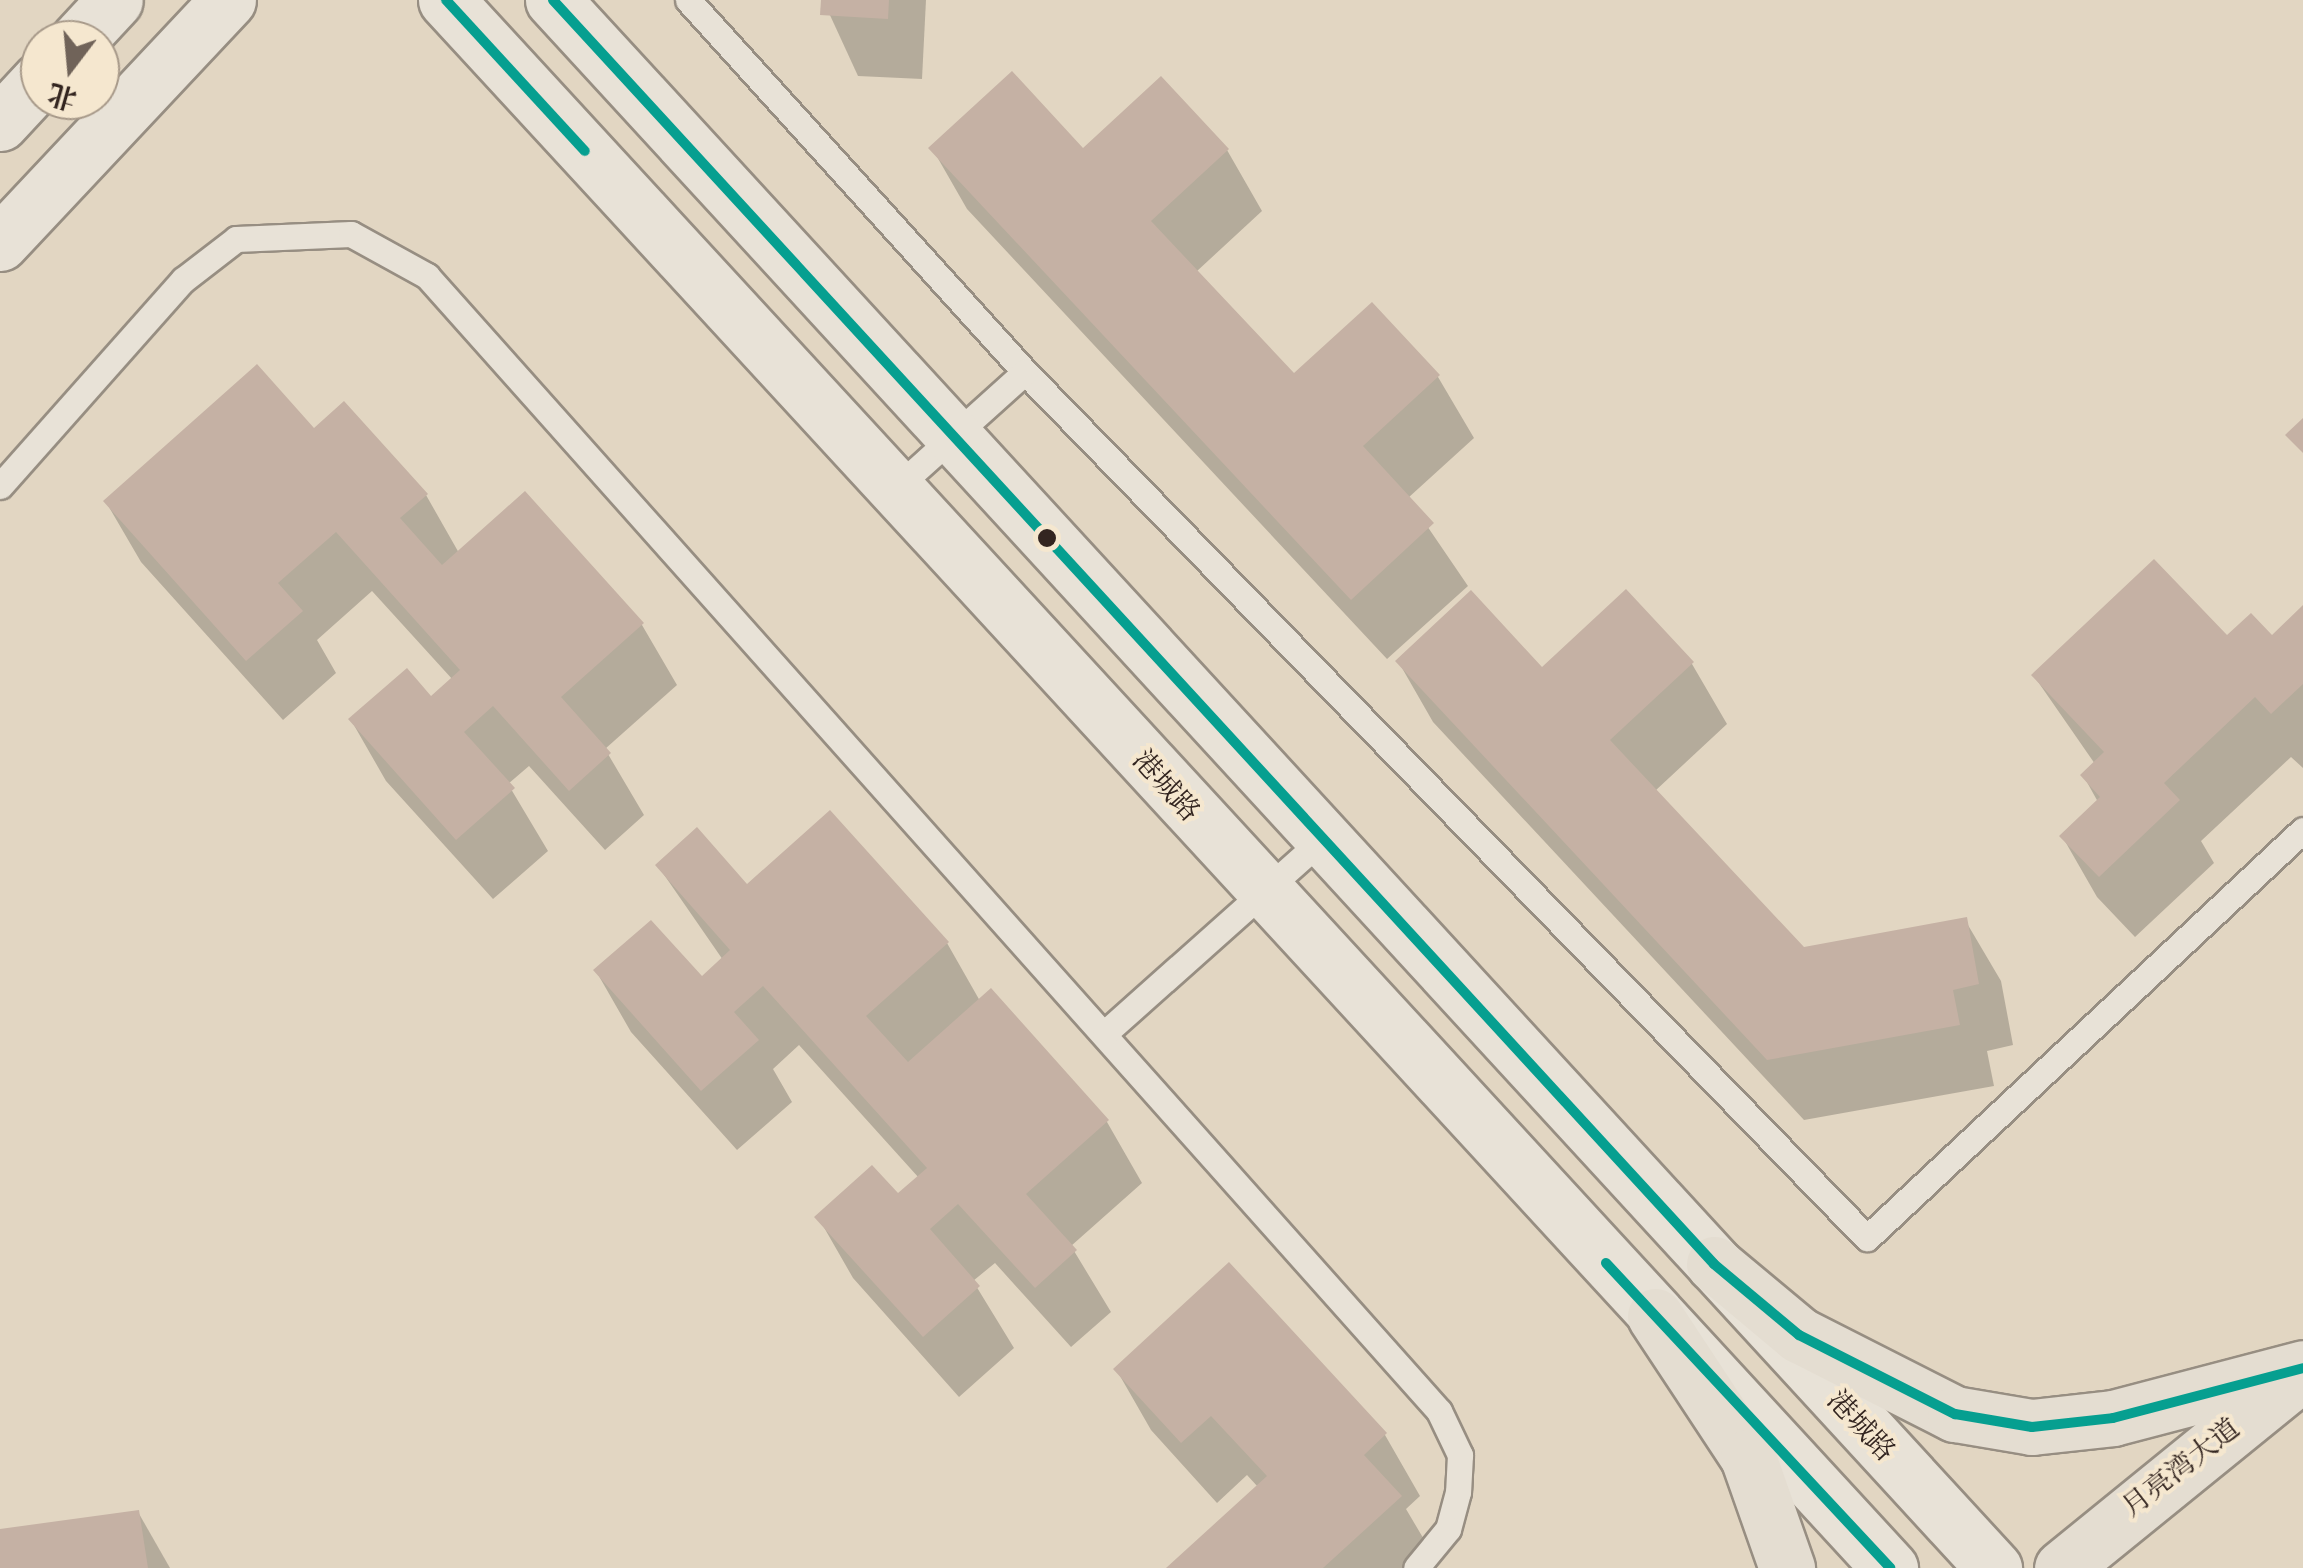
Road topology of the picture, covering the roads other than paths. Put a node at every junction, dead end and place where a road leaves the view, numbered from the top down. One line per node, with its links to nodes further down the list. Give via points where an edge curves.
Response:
1 (116, 0): 6 (street)
2 (228, 0): 9 (street)
3 (446, 0): 13 (street, 港城路)
4 (553, 0): 11 (street, 港城路)
5 (688, 0): 10 (lane)
6 (97, 20)
7 (20, 102): 8 (street)
8 (0, 123)
9 (0, 243)
10 (1025, 372): 11 (lane); 14 (lane, via 1867,1238)
11 (953, 438): 13 (lane); 15 (street, 港城路)
12 (0, 486): 17 (lane, via 183,280 236,239 298,230 388,246 427,276)
13 (896, 488): 16 (street, 港城路)
14 (2303, 830)
15 (1323, 839): 16 (lane); 18 (street, 港城路)
16 (1264, 890): 17 (lane); 19 (street, 港城路)
17 (1105, 1033): 21 (lane, via 1438,1411 1460,1455 1458,1492 1448,1529)
18 (1714, 1264): 20 (main road, via 1799,1335 1955,1414 2032,1427 2112,1418); 24 (street, 港城路)
19 (1655, 1316): 22 (main road, via 1748,1458); 23 (street, 港城路)
20 (2303, 1370): 25 (main road, 月亮湾大道, via 2123,1510)
21 (1416, 1568)
22 (1787, 1568)
23 (1890, 1568)
24 (1994, 1568)
25 (2062, 1568)

